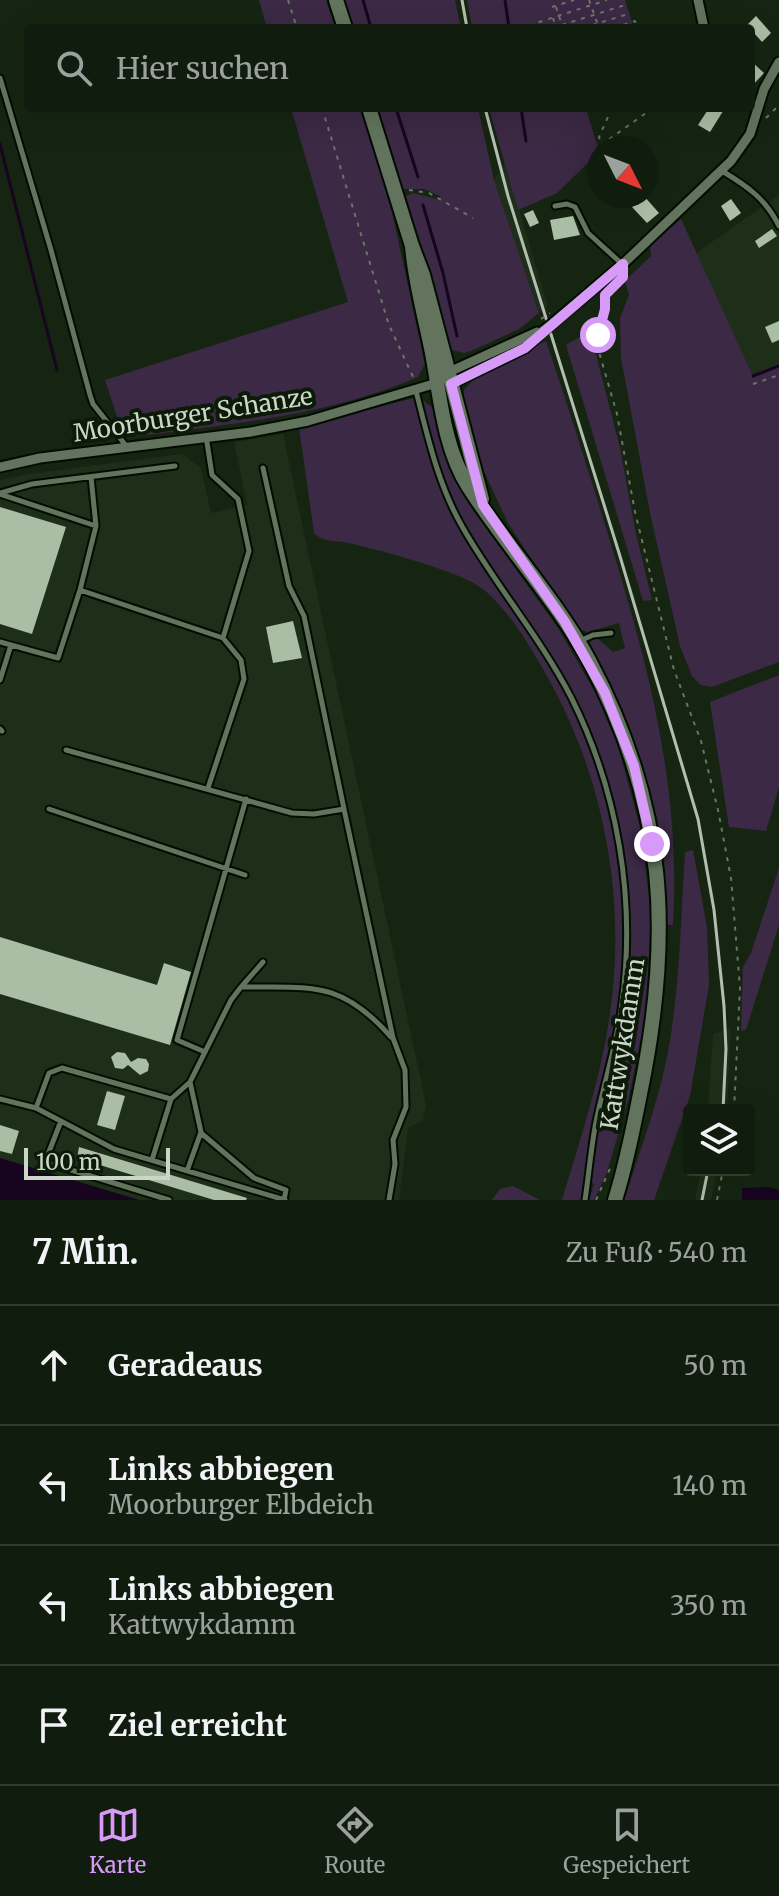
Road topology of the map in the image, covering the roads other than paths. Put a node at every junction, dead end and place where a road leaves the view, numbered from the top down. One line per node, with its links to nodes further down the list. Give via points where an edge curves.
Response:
1 (336, 0): 3 (main road)
2 (698, 0): 4 (street)
3 (344, 24)
4 (703, 24)
5 (779, 62): 7 (street, Moorburger Schanze)
6 (0, 78): 17 (lane, via 93,404)
7 (755, 105)
8 (370, 112): 14 (main road, Kattwykdamm, via 423,275)
9 (754, 112): 10 (street, Moorburger Schanze, via 750,134)
10 (722, 171): 12 (lane, via 753,189); 13 (street, Moorburger Schanze)
11 (555, 206): 13 (lane, via 575,207 588,233)
12 (779, 226)
13 (623, 264): 14 (street, Moorburger Schanze, bridge, via 544,330)
14 (446, 380): 15 (street, Moorburger Schanze); 28 (main road, Kattwykdamm, via 459,465 468,485)
15 (415, 390): 16 (street, Moorburger Schanze, via 308,421); 53 (lane, via 446,494 461,526 571,697 613,816 625,886 626,964)
16 (206, 436): 17 (street, Moorburger Schanze); 26 (lane, via 212,475 238,499 249,551)
17 (127, 447): 19 (street, Moorburger Schanze)
18 (175, 466): 21 (lane)
19 (0, 467)
20 (263, 468): 35 (lane, via 289,586 304,616)
21 (91, 477): 22 (lane); 23 (lane)
22 (0, 493): 23 (lane)
23 (96, 526): 24 (lane)
24 (80, 590): 26 (lane); 29 (lane, via 58,658)
25 (611, 633): 28 (lane)
26 (223, 638): 32 (lane, via 241,660 244,679)
27 (0, 642): 29 (lane)
28 (578, 642): 54 (main road, Kattwykdamm, via 634,766 659,895 653,1027)
29 (11, 645): 30 (lane)
30 (0, 680)
31 (66, 750): 32 (lane)
32 (208, 788): 33 (lane)
33 (246, 799): 35 (lane, via 303,814); 36 (lane)
34 (49, 809): 36 (lane)
35 (344, 809): 40 (lane)
36 (226, 869): 37 (lane); 41 (lane, via 177,1040)
37 (245, 875)
38 (263, 962): 39 (lane)
39 (241, 987): 40 (lane, via 317,987 360,1007); 41 (lane)
40 (393, 1038): 52 (lane, via 405,1070 406,1107 393,1140)
41 (205, 1052): 42 (lane)
42 (190, 1082): 44 (lane); 47 (lane)
43 (0, 1099): 45 (lane)
44 (171, 1099): 45 (lane, via 62,1068 49,1073); 48 (lane)
45 (36, 1108): 46 (lane)
46 (61, 1121): 48 (lane, via 114,1149); 50 (lane, via 45,1162)
47 (201, 1132): 49 (lane); 51 (lane, via 254,1178 286,1190)
48 (152, 1160): 49 (lane)
49 (187, 1171): 51 (lane)
50 (169, 1200)
51 (284, 1200)
52 (389, 1200)
53 (585, 1200)
54 (615, 1200)

